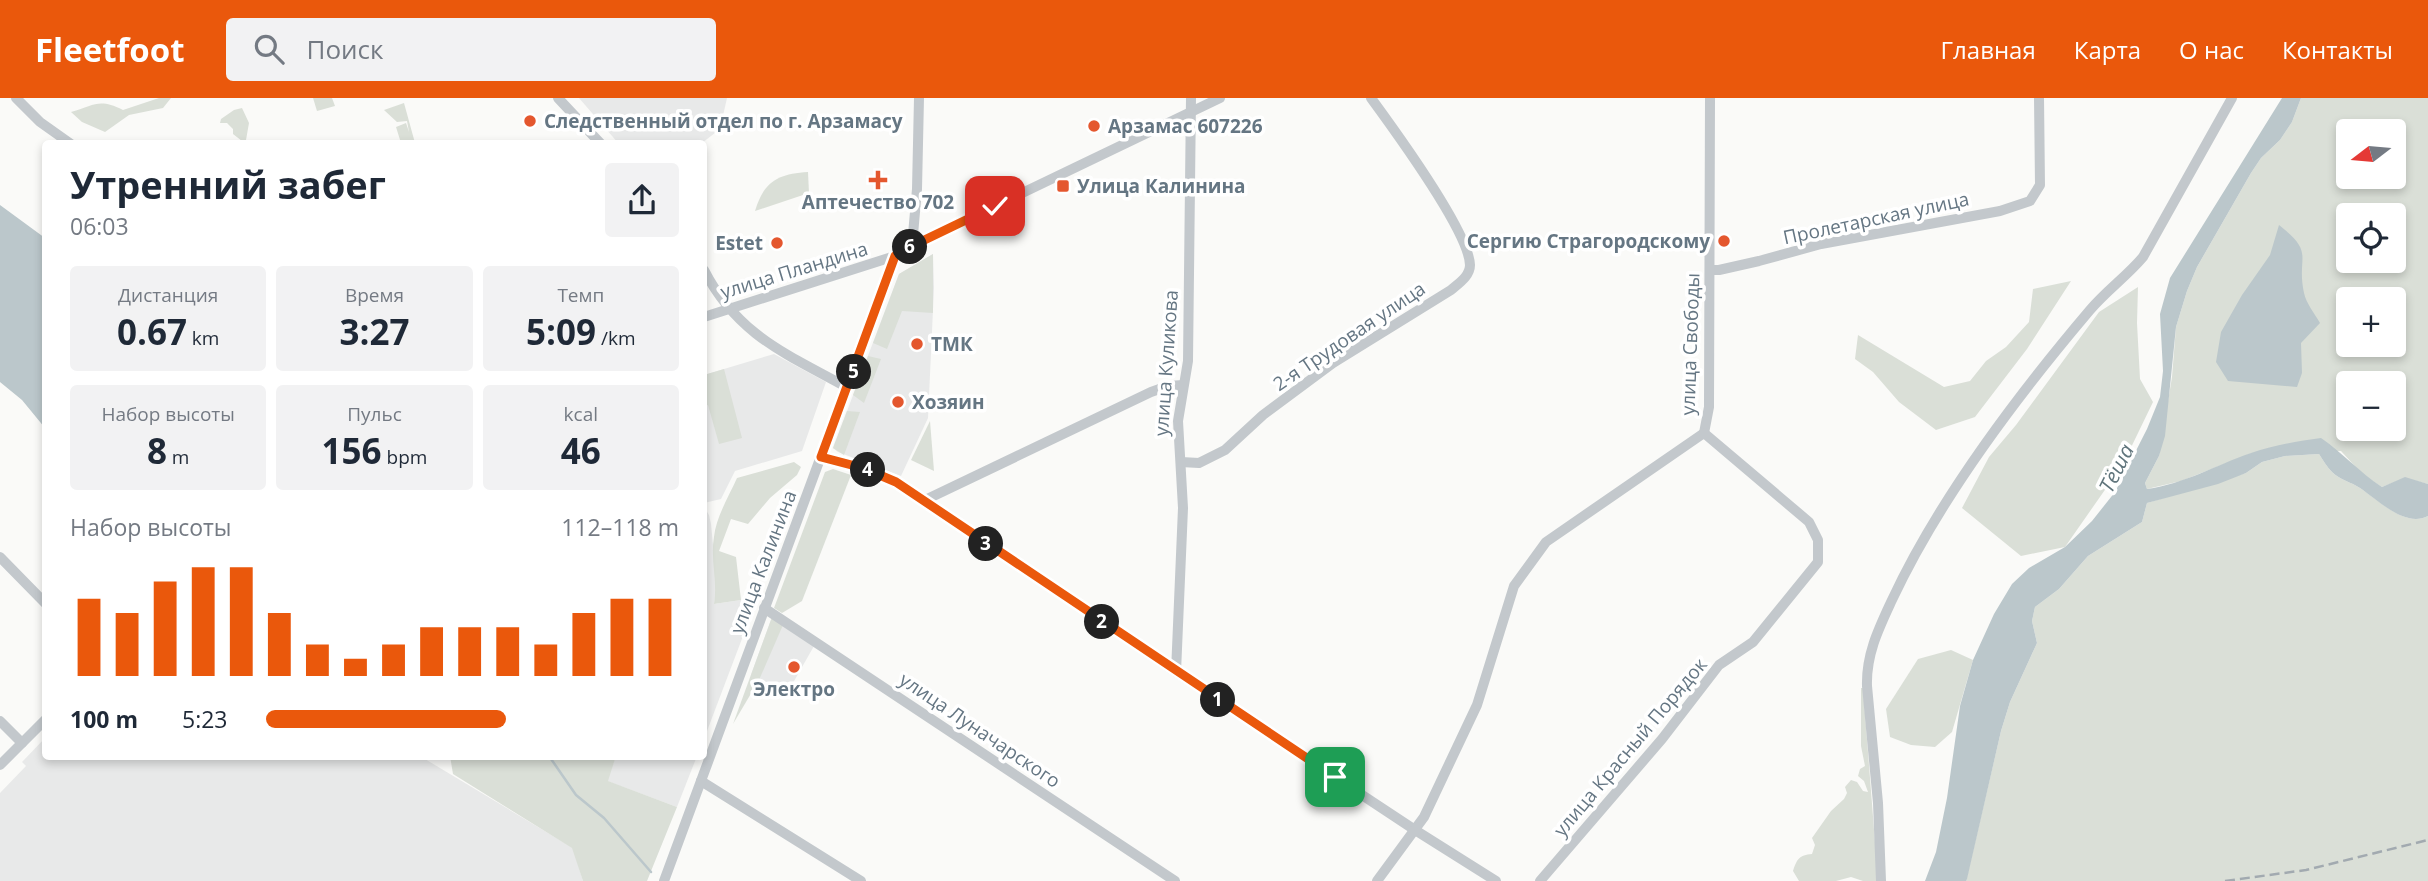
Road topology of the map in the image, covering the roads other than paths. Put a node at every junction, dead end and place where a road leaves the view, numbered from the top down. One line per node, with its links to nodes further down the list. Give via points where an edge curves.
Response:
1 (16, 98): 11 (street)
2 (558, 98): 12 (street)
3 (919, 98): 13 (street)
4 (1191, 98): 10 (street, улица Куликова)
5 (1220, 98): 10 (street, улица Пландина)
6 (1371, 98): 23 (street, 2-я Трудовая улица, via 1461,239 1470,267 1466,277 1333,363 1225,450 1199,463)
7 (1710, 98): 15 (street, улица Свободы)
8 (2039, 98): 15 (street, Пролетарская улица, via 2040,185 2030,201)
9 (2231, 98): 42 (street, via 2143,257 2093,306 2029,384 1968,471 1909,563 1874,640 1867,686)
10 (1191, 112): 13 (street, улица Пландина); 19 (street, улица Куликова, via 1188,361)
11 (65, 140)
12 (597, 140)
13 (912, 246): 14 (street, улица Пландина)
14 (895, 256): 17 (street, улица Пландина); 20 (street, улица Калинина)
15 (1710, 270): 21 (street, улица Свободы, via 1709,407)
16 (707, 276): 17 (street)
17 (729, 310): 18 (street, улица Пландина); 20 (street, via 763,341)
18 (707, 316)
19 (1183, 385): 23 (street, улица Куликова, via 1178,421); 24 (street, via 1151,392)
20 (848, 388): 22 (street, улица Калинина)
21 (1704, 433): 25 (street, улица Свободы, via 1809,522); 35 (street, via 1546,542 1514,586 1477,705)
22 (821, 457): 24 (street, via 896,482); 28 (street, улица Калинина)
23 (1181, 462): 29 (street, улица Куликова, via 1184,508)
24 (923, 501): 29 (street)
25 (1818, 540): 41 (street, улица Красный Порядок, via 1818,562 1753,642 1719,665)
26 (0, 557): 27 (street)
27 (42, 600)
28 (764, 608): 34 (street, улица Калинина); 38 (street, улица Луначарского)
29 (1176, 672): 35 (street)
30 (0, 721): 32 (street)
31 (42, 723): 32 (street)
32 (22, 743): 33 (street)
33 (0, 765)
34 (701, 781): 36 (street, улица Калинина); 37 (street)
35 (1415, 830): 39 (street); 40 (street)
36 (664, 881)
37 (861, 881)
38 (1175, 881)
39 (1377, 881)
40 (1496, 881)
41 (1540, 881)
42 (1881, 881)

